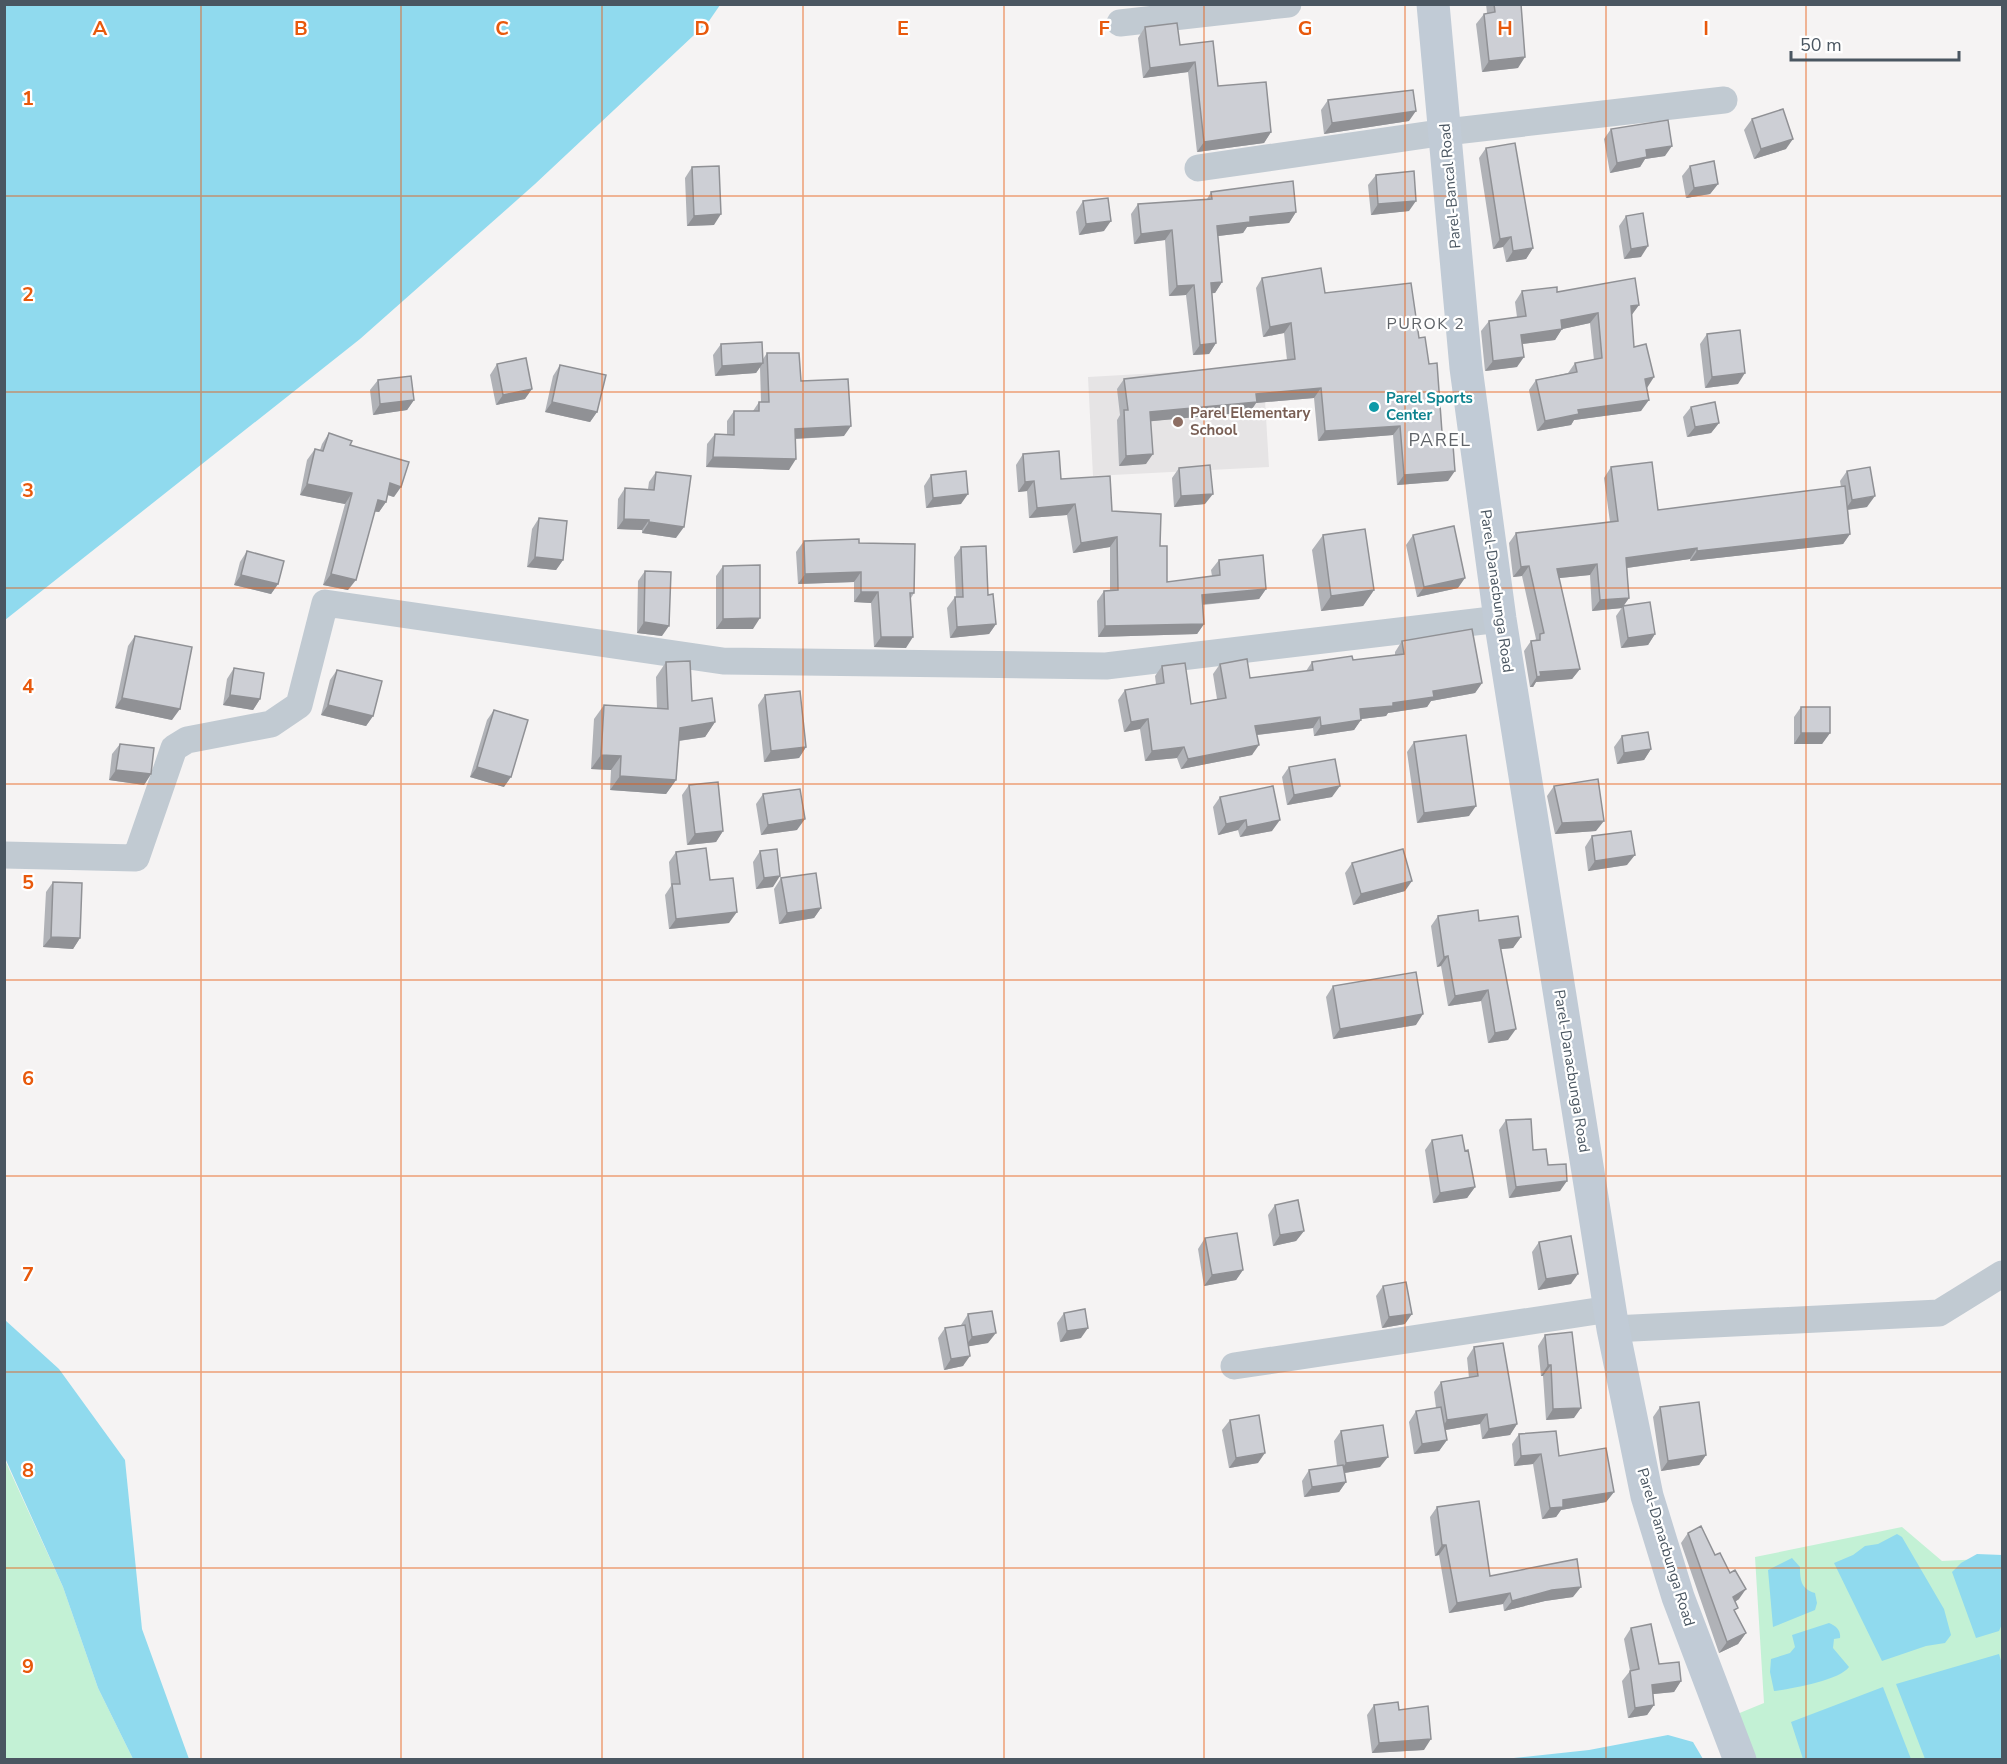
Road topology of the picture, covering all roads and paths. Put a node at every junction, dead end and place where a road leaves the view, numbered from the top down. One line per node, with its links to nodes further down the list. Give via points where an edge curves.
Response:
1 (1288, 4): 3 (street)
2 (1433, 4): 5 (main road, Parel-Bancal Road)
3 (1120, 23)
4 (1724, 100): 5 (street)
5 (1446, 132): 6 (street); 7 (main road, Parel-Bancal Road)
6 (1197, 168)
7 (1466, 368): 8 (main road, Parel-Danacbunga Road)
8 (1500, 620): 9 (street, via 1106,666 723,661 325,603 299,705 271,724 187,740 174,748 136,858); 11 (main road, Parel-Danacbunga Road)
9 (4, 855)
10 (2002, 1274): 11 (street, via 1939,1313)
11 (1611, 1319): 12 (street); 13 (main road, Parel-Danacbunga Road, via 1651,1507 1678,1597)
12 (1234, 1365)
13 (1740, 1760)

